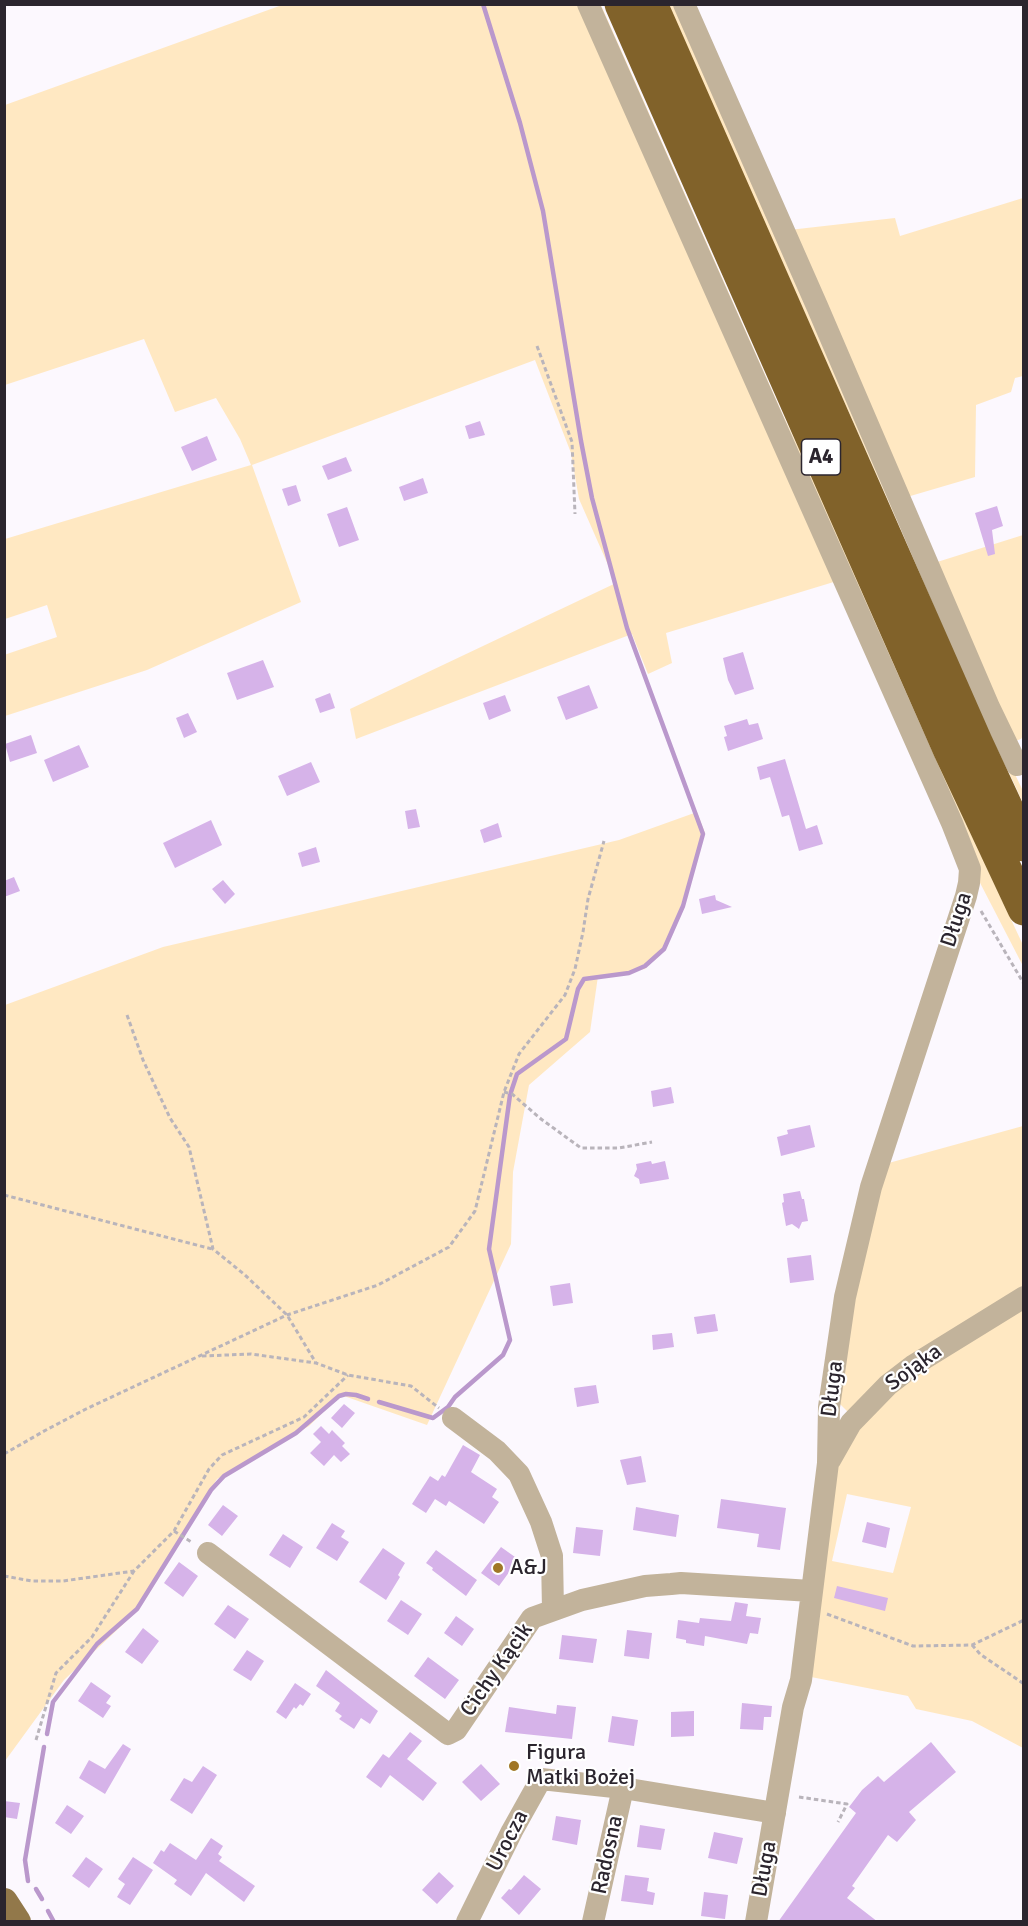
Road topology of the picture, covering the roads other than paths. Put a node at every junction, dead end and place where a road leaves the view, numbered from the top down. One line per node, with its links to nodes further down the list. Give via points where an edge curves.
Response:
1 (588, 4): 9 (street, Długa, via 970,869 966,896 871,1187 846,1298)
2 (621, 4): 7 (highway, A4)
3 (651, 4): 6 (highway, A4)
4 (684, 4): 5 (street, via 984,696)
5 (1021, 765)
6 (1023, 845)
7 (1023, 909)
8 (1023, 1297): 11 (street, Sojąka, via 914,1365)
9 (829, 1407): 11 (street); 12 (street, Długa)
10 (446, 1413): 15 (street, via 497,1451 519,1474 552,1556)
11 (851, 1423): 12 (street, Sojąka)
12 (828, 1464): 14 (street, Długa)
13 (208, 1553): 15 (street, Cichy Kącik, via 448,1734 456,1730 532,1618)
14 (810, 1598): 15 (street, Cichy Kącik, via 681,1583 645,1586); 17 (street, Długa, via 801,1680)
15 (553, 1610)
16 (623, 1788): 17 (street, Urocza); 20 (street, Urocza, via 541,1779); 21 (street, Radosna)
17 (775, 1813): 22 (street, Długa)
18 (4, 1902): 19 (main road)
19 (17, 1922)
20 (467, 1922)
21 (593, 1922)
22 (756, 1922)

